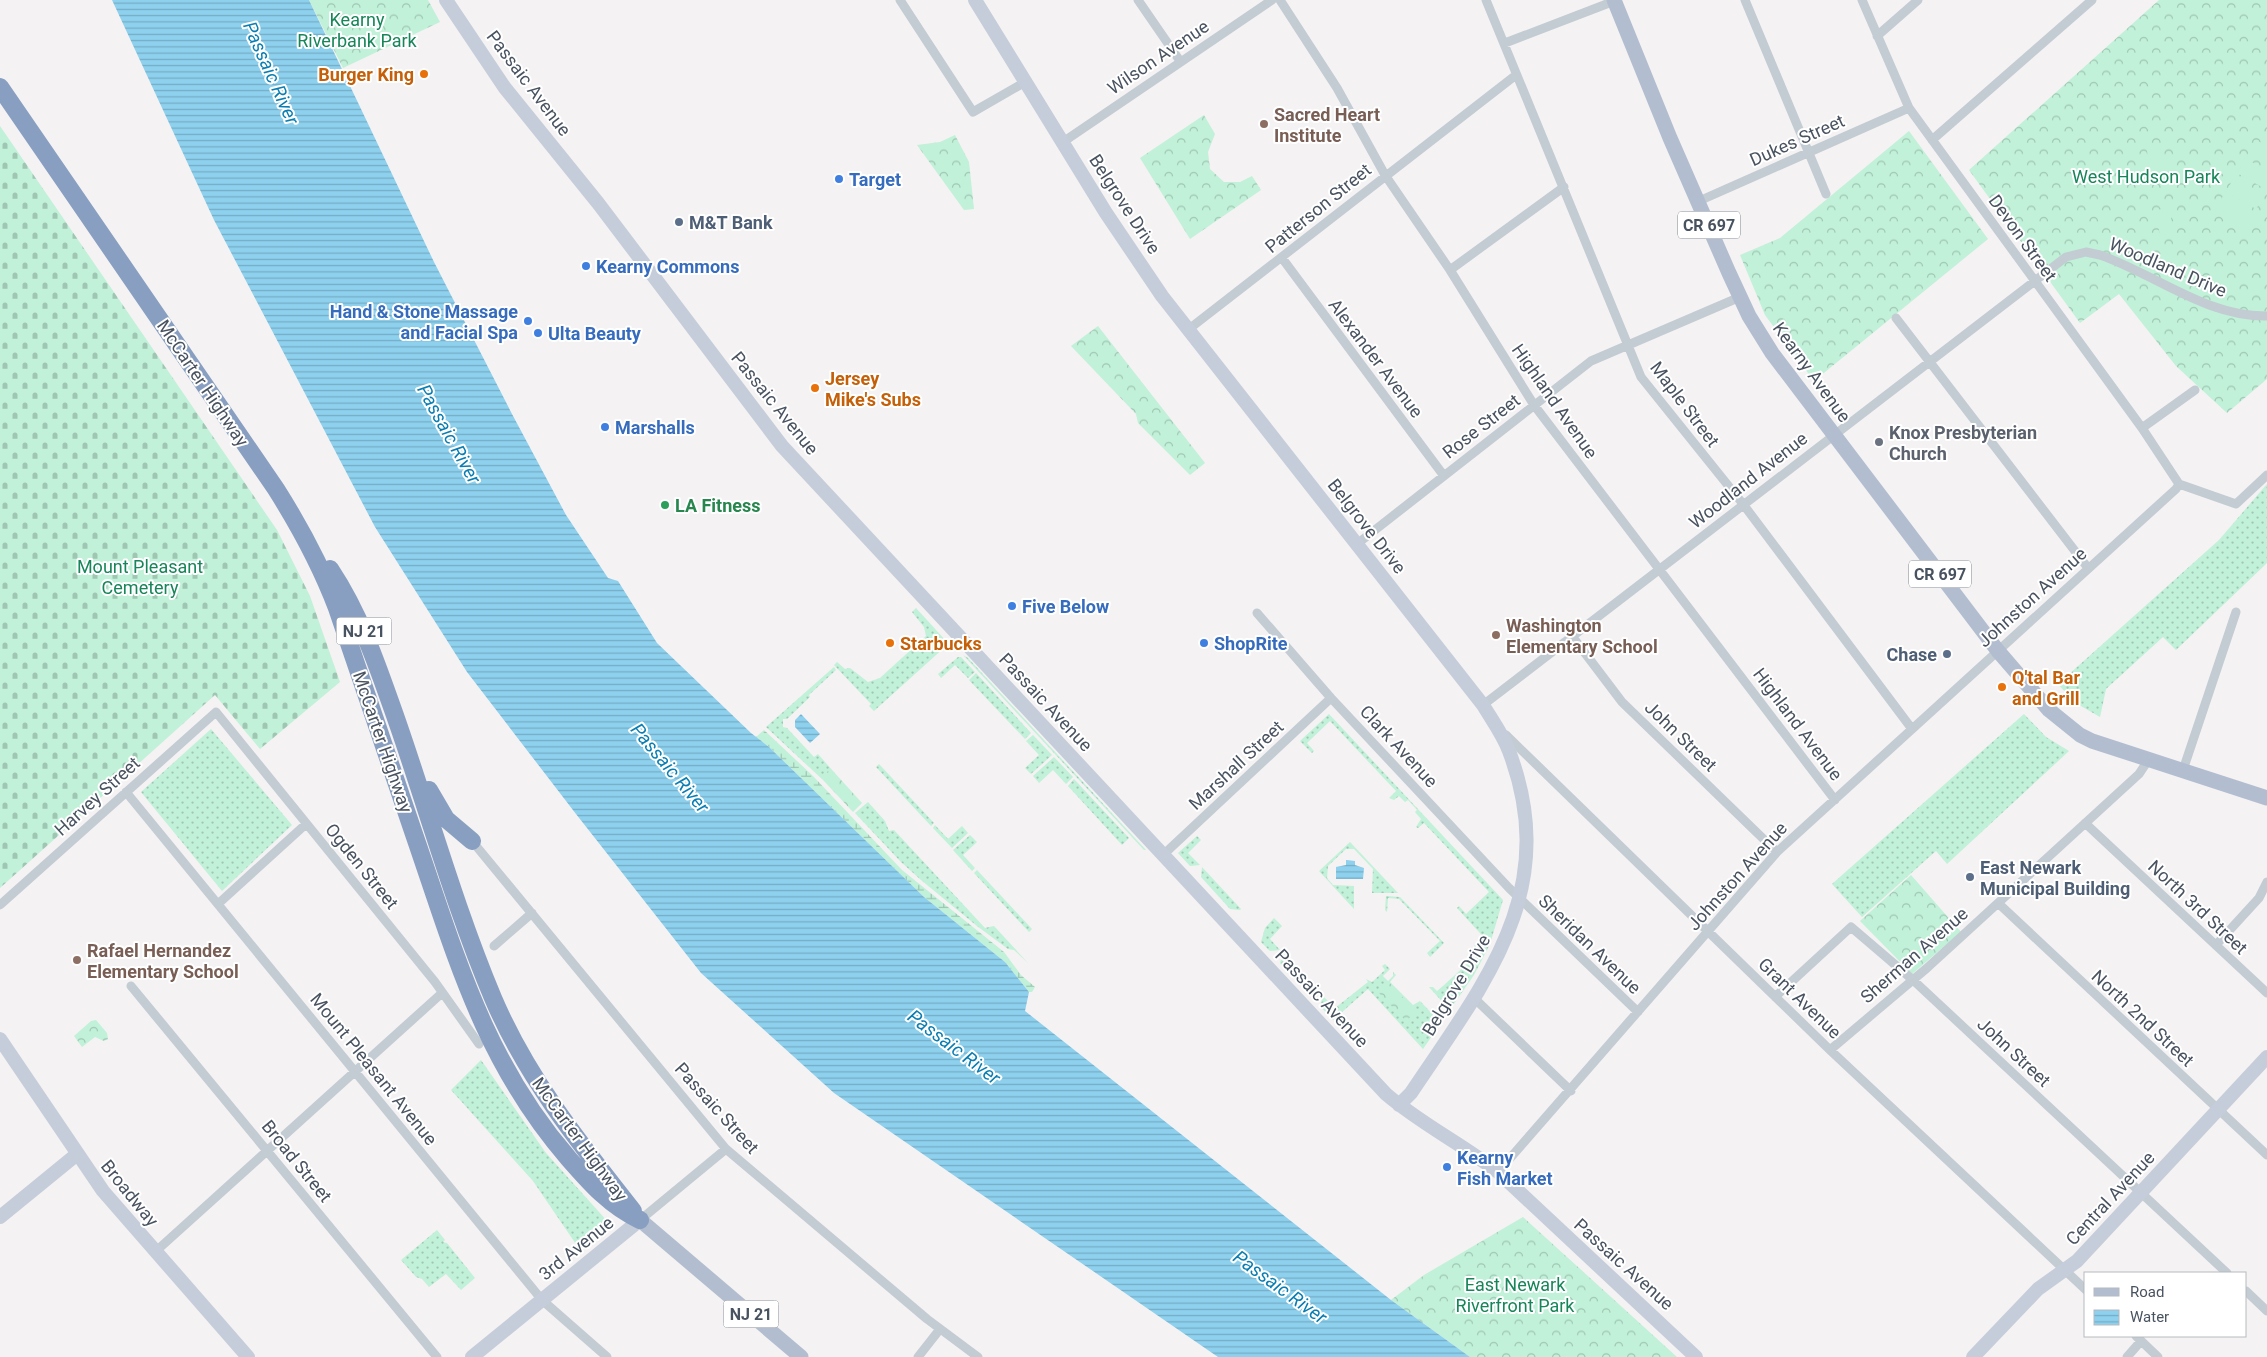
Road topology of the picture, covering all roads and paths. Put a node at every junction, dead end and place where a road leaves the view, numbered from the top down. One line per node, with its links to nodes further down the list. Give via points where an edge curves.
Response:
1 (900, 0): 17 (street, via 973,112)
2 (975, 0): 17 (main road, Belgrove Drive)
3 (1138, 0): 15 (street)
4 (1272, 0): 15 (street, Wilson Avenue)
5 (1280, 0): 23 (street, Highland Avenue, via 1337,88)
6 (1486, 0): 14 (street, Maple Street)
7 (1615, 0): 14 (street); 26 (main road, Kearny Avenue / CR 697)
8 (1745, 0): 22 (street)
9 (1862, 0): 13 (street, Devon Street)
10 (1918, 0): 13 (street)
11 (2092, 0): 20 (street)
12 (452, 2): 66 (main road, Passaic Avenue, via 505,88 598,203 782,446)
13 (1877, 36): 19 (street, Devon Street)
14 (1505, 43): 16 (street, Maple Street)
15 (1180, 61): 21 (street, Wilson Avenue)
16 (1516, 75): 23 (street, Patterson Street); 24 (street, Maple Street)
17 (1026, 81): 21 (main road, Belgrove Drive)
18 (0, 86): 56 (highway, McCarter Highway / NJ 21, via 337,579 374,655); 98 (highway, McCarter Highway / NJ 21, via 290,512 316,558 348,640 454,954 487,1034 529,1107 564,1153 606,1199)
19 (1909, 108): 20 (street, Devon Street); 22 (street, Dukes Street)
20 (1932, 140): 29 (street, Devon Street)
21 (1063, 142): 33 (main road, Belgrove Drive, via 1106,213 1162,296)
22 (1808, 152): 25 (street); 26 (street, Dukes Street)
23 (1385, 175): 27 (street, Patterson Street); 28 (street, Highland Avenue)
24 (1564, 187): 28 (street); 34 (street, Maple Street)
25 (1826, 194)
26 (1699, 201): 30 (main road, Kearny Avenue / CR 697)
27 (1282, 258): 33 (street, Patterson Street); 41 (street, Alexander Avenue)
28 (1450, 270): 37 (street, Highland Avenue)
29 (2033, 280): 31 (street, Woodland Drive, via 2066,257 2094,253 2206,303); 35 (street, Woodland Avenue); 38 (street, Devon Street)
30 (1740, 297): 34 (street, Rose Street); 39 (main road, Kearny Avenue / CR 697, via 1772,353)
31 (2267, 316)
32 (1896, 318): 35 (street)
33 (1189, 329): 44 (main road, Belgrove Drive)
34 (1628, 344): 37 (street, Rose Street, via 1590,361); 43 (street, Maple Street, via 1641,377)
35 (1929, 361): 39 (street, Woodland Avenue); 45 (street)
36 (2195, 390): 38 (street)
37 (1534, 405): 41 (street, Rose Street); 46 (street, Highland Avenue)
38 (2142, 428): 42 (street, Devon Street)
39 (1834, 434): 43 (street, Woodland Avenue); 50 (main road, Kearny Avenue / CR 697)
40 (2267, 475): 42 (street, via 2236,504)
41 (1444, 476): 44 (street, Rose Street)
42 (2179, 484): 45 (street, Johnston Avenue)
43 (1743, 504): 46 (street, Woodland Avenue); 55 (street, Maple Street)
44 (1357, 544): 52 (main road, Belgrove Drive)
45 (2088, 568): 50 (street, Johnston Avenue)
46 (1659, 569): 49 (street, Woodland Avenue); 61 (street, Highland Avenue)
47 (2236, 612): 58 (street)
48 (1257, 613): 51 (street, Clark Avenue)
49 (1572, 636): 52 (street, Woodland Avenue); 65 (street, John Street, via 1622,702)
50 (1998, 650): 55 (street, Johnston Avenue); 57 (main road, Kearny Avenue / CR 697, via 2054,714 2074,730 2092,741)
51 (1331, 698): 66 (street, Marshall Street); 68 (street, Clark Avenue)
52 (1483, 705): 54 (main road, Belgrove Drive)
53 (216, 712): 59 (street, Harvey Street); 63 (street, Ogden Street)
54 (1495, 725): 68 (main road, Belgrove Drive, via 1509,749 1523,794 1527,857); 73 (street, Grant Avenue)
55 (1912, 729): 61 (street, Johnston Avenue)
56 (402, 735): 64 (highway, via 438,807); 98 (highway, McCarter Highway / NJ 21, via 474,947 505,1024 561,1119)
57 (2149, 760): 58 (main road, CR 697); 62 (street, Sherman Avenue, via 2139,774)
58 (2183, 770): 60 (main road, CR 697)
59 (126, 792): 70 (street, Mount Pleasant Avenue); 71 (street, Harvey Street)
60 (2267, 798)
61 (1834, 800): 65 (street, Johnston Avenue)
62 (2086, 823): 69 (street, Sherman Avenue); 74 (street, North 3rd Street)
63 (306, 824): 70 (street); 78 (street, Ogden Street)
64 (472, 841): 72 (street, Passaic Street)
65 (1777, 852): 73 (street, Johnston Avenue)
66 (1163, 855): 89 (main road, Passaic Avenue)
67 (2267, 882): 74 (street, via 2259,898)
68 (1520, 899): 81 (main road, Belgrove Drive, via 1508,934); 82 (street, Sheridan Avenue)
69 (1998, 903): 76 (street, Sherman Avenue); 90 (street, North 2nd Street)
70 (218, 904): 87 (street, Mount Pleasant Avenue)
71 (0, 905)
72 (532, 913): 75 (street); 91 (street, Passaic Street)
73 (1707, 932): 80 (street, Grant Avenue); 82 (street, Johnston Avenue)
74 (2216, 945): 79 (street, North 3rd Street)
75 (494, 946)
76 (1913, 980): 80 (street, John Street, via 1851,927); 85 (street, Sherman Avenue); 96 (street, John Street)
77 (132, 986): 92 (street, Broad Street)
78 (442, 993): 84 (street, Ogden Street); 87 (street)
79 (2267, 993)
80 (1775, 996): 85 (street, Grant Avenue)
81 (1474, 998): 88 (street); 89 (main road, Belgrove Drive)
82 (1638, 1012): 88 (street, Johnston Avenue)
83 (0, 1039): 94 (main road, Broadway)
84 (479, 1044)
85 (1830, 1050): 100 (street, Grant Avenue)
86 (2267, 1058): 90 (main road, Central Avenue)
87 (355, 1071): 92 (street); 104 (street, Mount Pleasant Avenue)
88 (1571, 1091): 95 (street, Johnston Avenue)
89 (1399, 1105): 95 (main road, Passaic Avenue)
90 (2218, 1110): 93 (street, North 2nd Street); 96 (main road, Central Avenue)
91 (726, 1149): 98 (street, 3rd Avenue); 106 (street, Passaic Street)
92 (267, 1151): 99 (street); 109 (street, Broad Street)
93 (2267, 1155)
94 (76, 1156): 97 (main road); 99 (main road, Broadway)
95 (1498, 1172): 115 (main road, Passaic Avenue)
96 (2141, 1193): 100 (main road, Central Avenue, via 2077,1261); 101 (street, John Street)
97 (0, 1217)
98 (640, 1220): 104 (main road, 3rd Avenue); 112 (main road, McCarter Highway / NJ 21)
99 (154, 1252): 108 (main road, Broadway)
100 (2064, 1270): 102 (street, Grant Avenue); 116 (main road, Central Avenue, via 2038,1289)
101 (2226, 1272)
102 (2084, 1288)
103 (2247, 1292): 105 (street)
104 (542, 1300): 110 (main road, 3rd Avenue); 111 (street, Mount Pleasant Avenue)
105 (2267, 1311)
106 (940, 1329): 113 (street); 114 (street, Passaic Street)
107 (2138, 1338): 117 (street); 118 (street)
108 (246, 1356)
109 (437, 1357)
110 (472, 1357)
111 (607, 1357)
112 (801, 1357)
113 (918, 1357)
114 (978, 1357)
115 (1696, 1357)
116 (1973, 1357)
117 (2127, 1357)
118 (2158, 1357)

